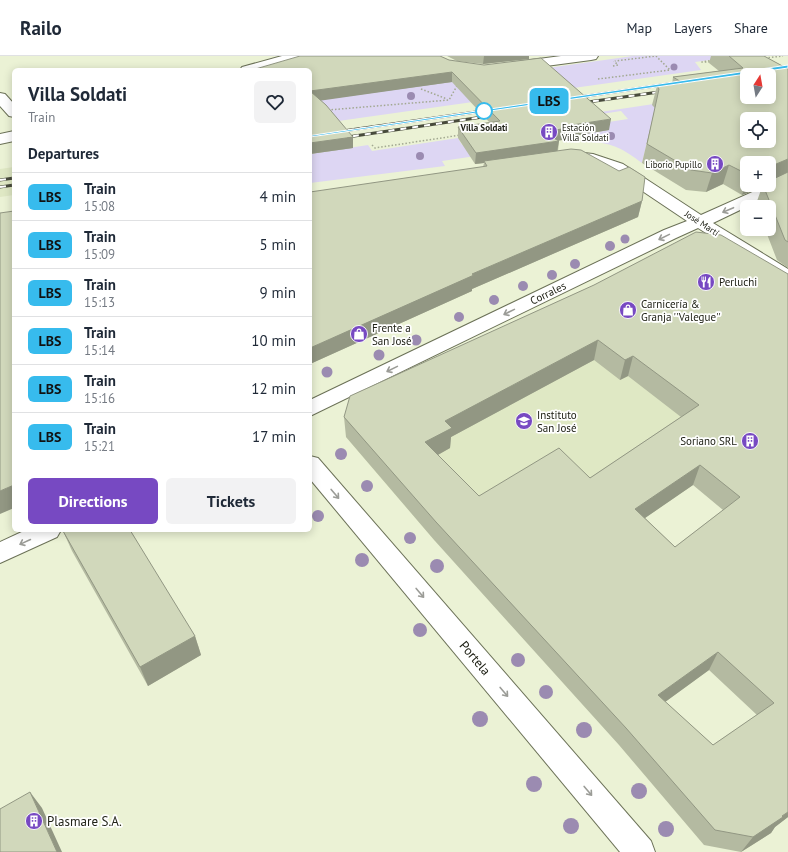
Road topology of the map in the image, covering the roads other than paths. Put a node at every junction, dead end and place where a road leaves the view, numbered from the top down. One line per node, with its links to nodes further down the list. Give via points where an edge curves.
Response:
1 (297, 56): 4 (street)
2 (591, 56): 3 (street)
3 (507, 67)
4 (254, 68)
5 (0, 97): 6 (street)
6 (12, 111)
7 (12, 136): 8 (street)
8 (0, 139)
9 (561, 158): 11 (street, José Martí, via 592,159 617,167)
10 (788, 181): 11 (street, Corrales, one-way to 11)
11 (700, 222): 12 (street, José Martí); 13 (street, Corrales, one-way to 13)
12 (788, 276)
13 (312, 408)
14 (312, 466): 17 (street, Portela, one-way to 17)
15 (45, 532): 16 (street, one-way to 16)
16 (0, 553)
17 (640, 852)

